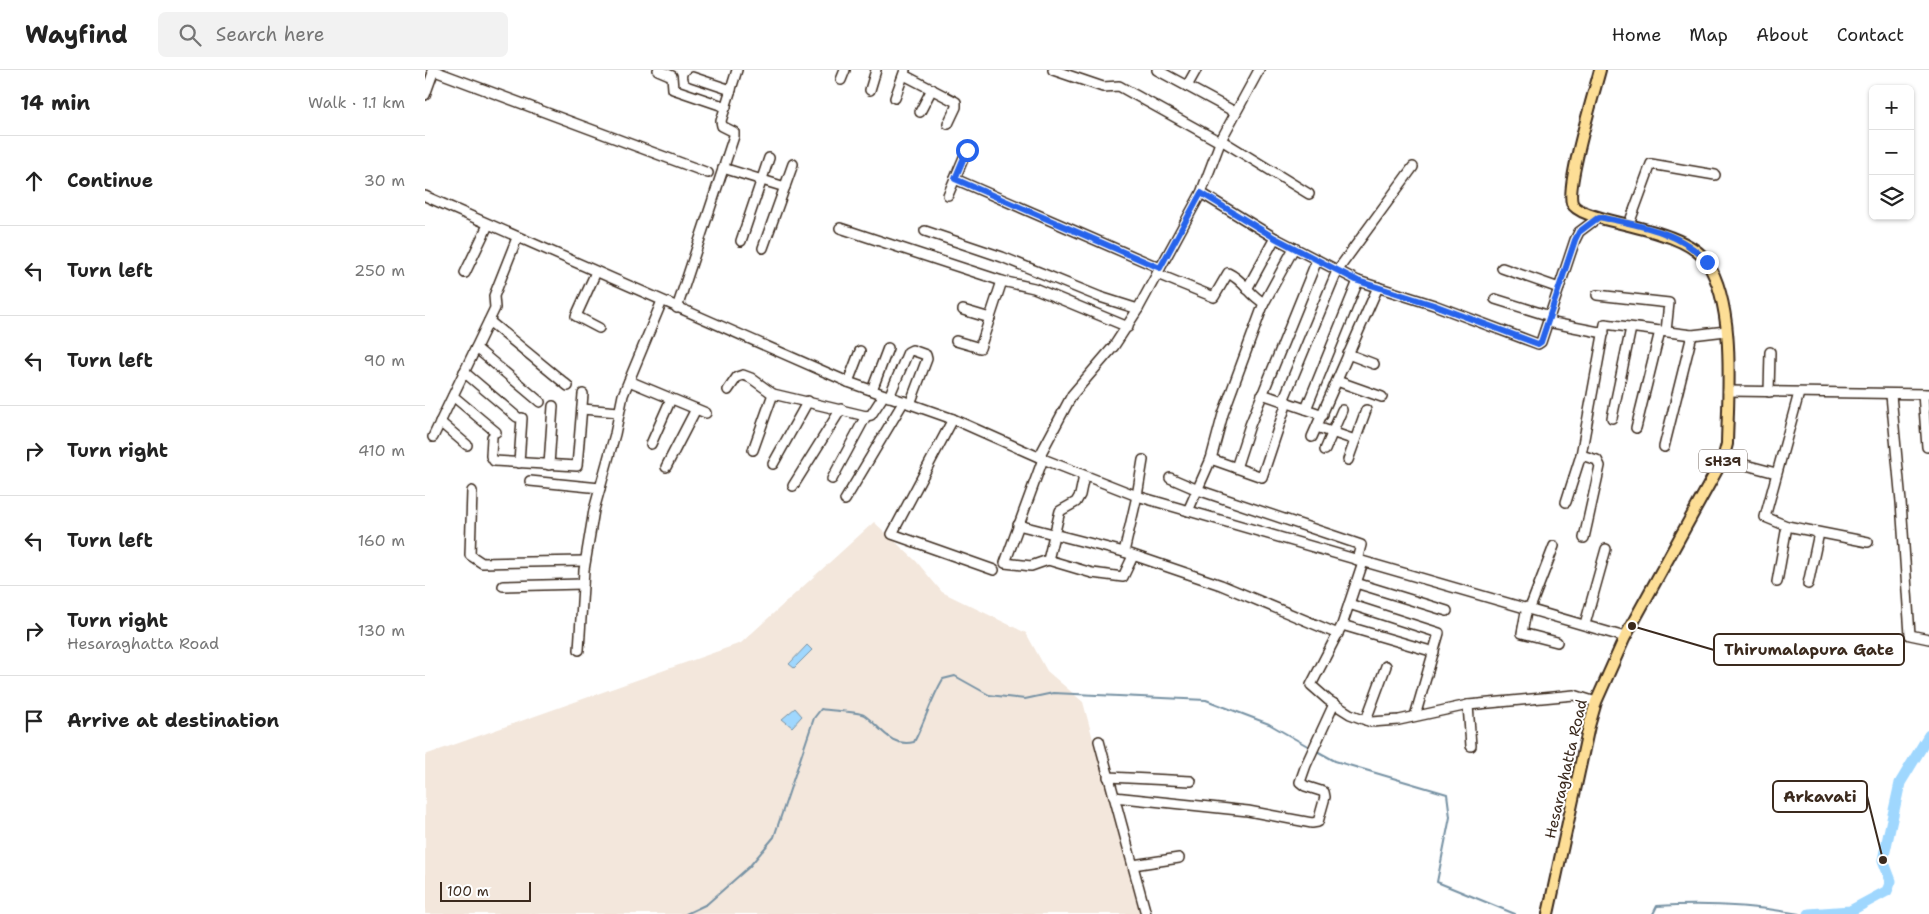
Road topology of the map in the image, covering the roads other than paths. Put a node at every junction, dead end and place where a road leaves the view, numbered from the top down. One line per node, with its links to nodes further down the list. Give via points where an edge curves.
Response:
1 (433, 70): 18 (street); 30 (street)
2 (658, 70): 20 (street, via 672,76 673,89)
3 (737, 70): 16 (street)
4 (845, 70): 13 (street)
5 (876, 70): 17 (street)
6 (1053, 70): 24 (street, via 1103,87 1119,86)
7 (1196, 70): 14 (street)
8 (1259, 70): 22 (street)
9 (1600, 70): 39 (main road, Hesaraghatta Road / SH39, via 1571,195 1575,208)
10 (1159, 71): 14 (street)
11 (905, 73): 15 (street); 19 (street)
12 (692, 77): 16 (street)
13 (841, 80)
14 (1187, 86): 22 (street)
15 (932, 89): 21 (street); 23 (street, via 956,102)
16 (731, 90): 20 (street)
17 (869, 90)
18 (425, 95)
19 (895, 98)
20 (725, 107): 29 (street, via 721,124 734,133)
21 (920, 112)
22 (1235, 112): 24 (street)
23 (948, 124)
24 (1220, 141): 35 (street); 36 (street)
25 (967, 150): 32 (street)
26 (769, 158): 33 (street)
27 (793, 164): 34 (street)
28 (1413, 167): 52 (street)
29 (723, 168): 33 (street); 64 (street)
30 (708, 173)
31 (1715, 175): 40 (street, via 1651,164)
32 (955, 179): 37 (street); 51 (street)
33 (762, 180): 34 (street); 46 (street)
34 (785, 187): 47 (street)
35 (1201, 193): 45 (street); 51 (street)
36 (1309, 194)
37 (948, 195)
38 (425, 196): 41 (street)
39 (1599, 217): 40 (main road, Hesaraghatta Road / SH39); 58 (street, via 1579,232)
40 (1629, 224): 74 (main road, Hesaraghatta Road / SH39, via 1682,241 1698,252 1707,262 1717,284)
41 (487, 225): 44 (street); 54 (street)
42 (840, 228): 55 (street)
43 (925, 231): 65 (street)
44 (517, 238): 53 (street); 69 (street, via 494,296 495,308)
45 (1275, 238): 48 (street); 59 (street)
46 (741, 242)
47 (763, 248)
48 (1294, 248): 49 (street); 63 (street)
49 (1317, 260): 52 (street); 96 (street)
50 (1502, 268): 58 (street)
51 (1159, 271): 59 (street, via 1214,297 1229,273 1241,279); 65 (street)
52 (1337, 271): 56 (street); 105 (street)
53 (596, 272): 62 (street); 71 (street, via 576,316)
54 (465, 273)
55 (1002, 281): 67 (street); 70 (street, via 1034,288)
56 (1358, 281): 57 (street); 109 (street)
57 (1378, 287): 68 (street, via 1538,344); 82 (street)
58 (1559, 288): 68 (street)
59 (1247, 289): 63 (street)
60 (1597, 295): 73 (street, via 1669,303)
61 (1495, 299): 68 (street)
62 (662, 302): 64 (street); 85 (street)
63 (1264, 303): 135 (street, via 1223,414)
64 (677, 308): 87 (street)
65 (1138, 309): 70 (street)
66 (963, 310): 67 (street)
67 (990, 318): 77 (street, via 980,348)
68 (1549, 319): 75 (street)
69 (489, 321): 78 (street); 88 (street)
70 (1128, 327): 134 (street, via 1072,395)
71 (599, 328)
72 (1631, 328): 73 (street); 75 (street, via 1605,324); 118 (street)
73 (1663, 331): 76 (street); 122 (street)
74 (1726, 331): 76 (street); 91 (main road, Hesaraghatta Road / SH39)
75 (1604, 333): 133 (street)
76 (1692, 335): 129 (street)
77 (956, 341)
78 (476, 348): 84 (street); 104 (street)
79 (889, 348): 90 (street)
80 (860, 351): 87 (street)
81 (1770, 352): 92 (street)
82 (1347, 354): 83 (street); 86 (street)
83 (1374, 364)
84 (464, 372): 99 (street); 139 (street, via 519,417)
85 (629, 381): 102 (street); 114 (street)
86 (1337, 381): 101 (street); 116 (street)
87 (848, 382): 90 (street)
88 (568, 386)
89 (728, 390): 95 (street, via 737,377 743,375)
90 (872, 390): 100 (street)
91 (1728, 392): 92 (street); 136 (main road, Hesaraghatta Road / SH39, via 1727,444)
92 (1769, 392): 93 (street)
93 (1799, 393): 98 (street); 144 (street)
94 (583, 394): 110 (street)
95 (773, 394): 103 (street); 131 (street)
96 (1262, 394): 105 (street); 143 (street)
97 (1926, 394): 98 (street); 130 (street)
98 (1891, 395): 183 (street, via 1910,636)
99 (453, 396): 120 (street); 139 (street, via 494,434 493,460)
100 (887, 396): 106 (street); 106 (street, via 908,352 926,355); 117 (street, via 871,415)
101 (1382, 397)
102 (671, 399): 111 (street); 127 (street)
103 (808, 401): 108 (street); 140 (street)
104 (540, 402)
105 (1285, 402): 109 (street); 143 (street, via 1262,477)
106 (907, 403): 119 (street); 154 (street)
107 (553, 406): 141 (street)
108 (841, 409): 117 (street); 149 (street)
109 (1306, 409): 116 (street)
110 (582, 410): 114 (street); 141 (street, via 577,466)
111 (696, 410): 115 (street); 142 (street)
112 (1342, 410): 123 (street)
113 (1366, 410): 126 (street)
114 (619, 412): 150 (street)
115 (706, 413)
116 (1323, 415): 121 (street)
117 (866, 416): 147 (street)
118 (1612, 418)
119 (953, 419): 134 (street); 170 (street, via 892,534)
120 (440, 422): 124 (street); 128 (street)
121 (1317, 427): 123 (street); 125 (street)
122 (1636, 428)
123 (1333, 432): 126 (street); 132 (street)
124 (433, 436)
125 (1312, 437)
126 (1355, 440): 138 (street)
127 (651, 444)
128 (467, 445)
129 (1664, 447)
130 (1927, 447)
131 (753, 450)
132 (1325, 450)
133 (1581, 455): 155 (street); 161 (street, via 1597,460 1600,466)
134 (1041, 458): 145 (street); 157 (street)
135 (1211, 459): 143 (street); 151 (street)
136 (1723, 459): 144 (street); 182 (main road, Hesaraghatta Road / SH39)
137 (1143, 460): 153 (street)
138 (1348, 460)
139 (519, 463): 141 (street)
140 (773, 464)
141 (549, 465)
142 (666, 467)
143 (1236, 468)
144 (1776, 474): 158 (street, via 1765,517)
145 (1084, 476): 153 (street); 160 (street, via 1081,495 1076,502 1060,511)
146 (1170, 478): 151 (street)
147 (832, 479)
148 (530, 482): 150 (street)
149 (793, 486)
150 (600, 488): 168 (street)
151 (1198, 490): 156 (street); 169 (street, via 1361,546)
152 (472, 492): 168 (street, via 470,555 482,564)
153 (1137, 496): 156 (street); 165 (street)
154 (845, 500)
155 (1566, 502)
156 (1188, 511): 169 (street)
157 (1018, 524): 160 (street); 167 (street, via 1005,563 1031,566)
158 (1787, 526): 159 (street); 171 (street)
159 (1819, 533): 162 (street); 174 (street)
160 (1055, 535): 165 (street); 167 (street)
161 (1584, 538)
162 (1868, 542)
163 (1554, 546): 177 (street)
164 (1606, 549): 179 (street)
165 (1124, 552): 166 (street)
166 (1133, 556): 167 (street, via 1123,577 1092,573); 181 (street, via 1221,585)
167 (1048, 560)
168 (585, 561): 173 (street)
169 (1360, 561): 172 (street); 177 (street)
170 (994, 570)
171 (1777, 582)
172 (1356, 583): 176 (street); 178 (street)
173 (583, 584): 175 (street); 185 (street)
174 (1808, 584)
175 (503, 586)
176 (1349, 604): 180 (street); 186 (street, via 1439,633)
177 (1529, 608): 179 (street); 184 (street, via 1522,633)
178 (1447, 611)
179 (1585, 624): 182 (street)
180 (1342, 625): 181 (street); 186 (street)
181 (1338, 634): 189 (street, via 1311,685)
182 (1625, 637): 188 (main road, Hesaraghatta Road / SH39)
183 (1929, 638)
184 (1557, 642)
185 (579, 650)
186 (1434, 652): 191 (street)
187 (1386, 666): 192 (street)
188 (1596, 702): 190 (street, via 1574,696); 201 (main road, Hesaraghatta Road / SH39)
189 (1334, 704): 192 (street); 197 (street, via 1300,782 1324,792 1318,822)
190 (1468, 705): 191 (street); 194 (street)
191 (1415, 716): 192 (street, via 1399,720)
192 (1366, 720)
193 (1099, 741): 195 (street)
194 (1471, 746)
195 (1109, 777): 196 (street); 197 (street)
196 (1191, 781)
197 (1114, 797): 199 (street)
198 (1179, 858): 199 (street)
199 (1133, 865): 200 (street)
200 (1146, 914)
201 (1548, 914)

